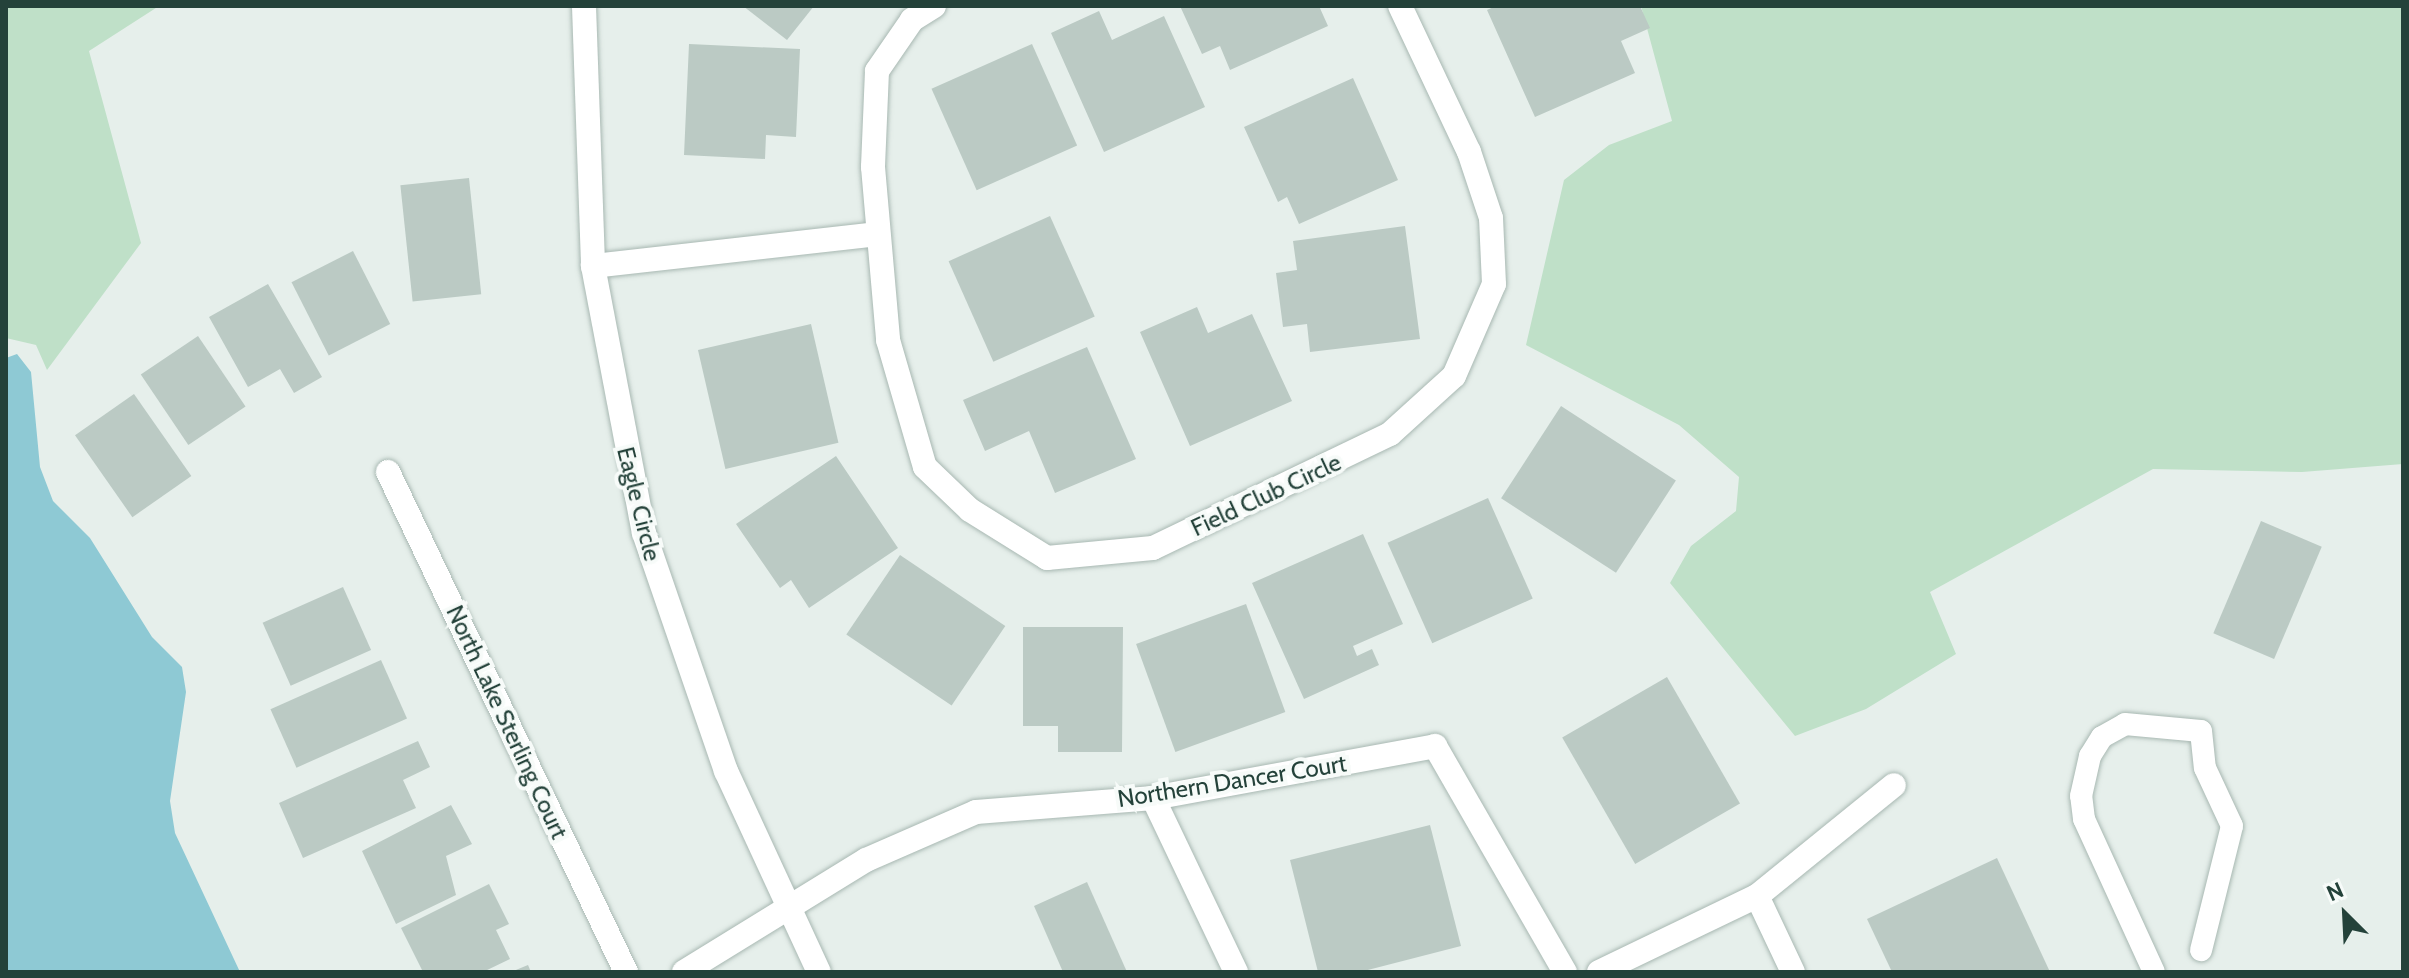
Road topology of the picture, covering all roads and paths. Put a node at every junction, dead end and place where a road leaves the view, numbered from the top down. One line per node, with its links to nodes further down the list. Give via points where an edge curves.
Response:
1 (584, 6): 5 (street, Eagle Circle)
2 (934, 6): 4 (street, Field Club Circle, via 912,20 877,71)
3 (1400, 6): 4 (street, Field Club Circle, via 1469,152 1491,218 1494,284 1454,376 1390,434 1153,548 1047,558 970,510 925,467 888,340)
4 (877, 234): 5 (street)
5 (593, 266): 10 (street, Eagle Circle, via 644,533 726,771)
6 (388, 472): 12 (street, North Lake Sterling Court)
7 (1894, 785): 9 (street)
8 (1153, 798): 10 (street, Northern Dancer Court, via 976,812 866,860); 15 (street); 16 (street, Northern Dancer Court, via 1435,746)
9 (1757, 896): 17 (street); 18 (street)
10 (789, 905): 13 (street, Northern Dancer Court); 14 (street, Eagle Circle)
11 (2201, 950): 19 (lane, via 2232,826 2205,768 2201,731 2125,724 2102,737 2090,756 2081,796 2084,819)
12 (626, 972)
13 (684, 972)
14 (819, 972)
15 (1236, 972)
16 (1565, 972)
17 (1599, 972)
18 (1793, 972)
19 (2154, 972)

